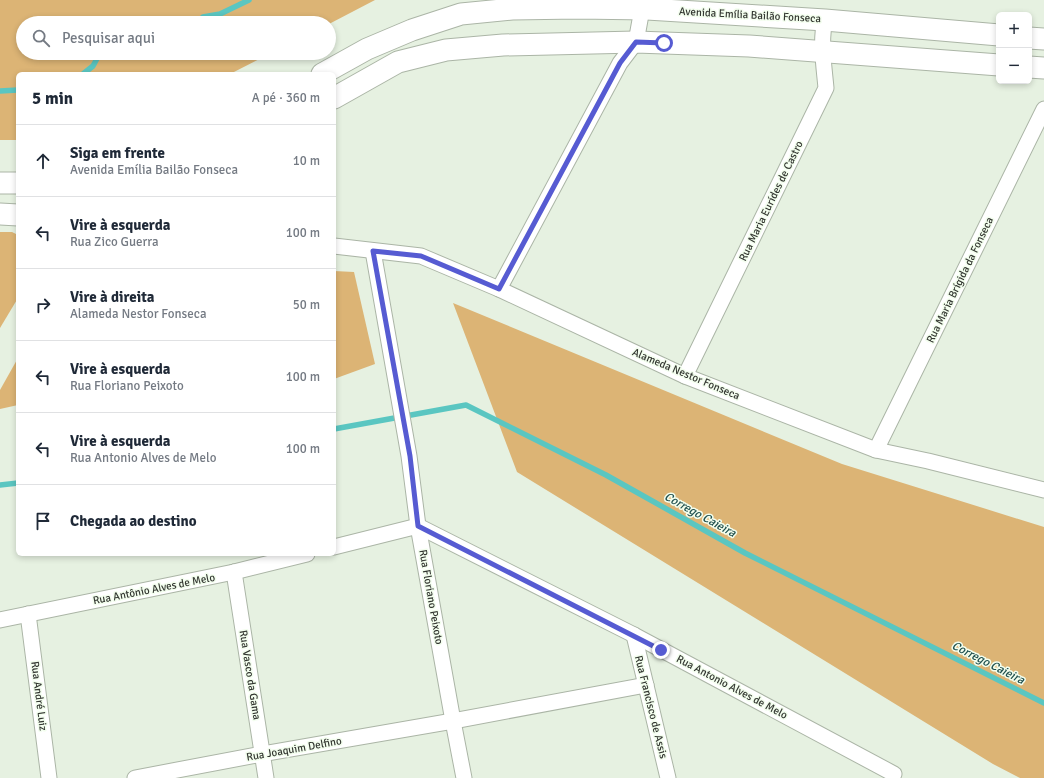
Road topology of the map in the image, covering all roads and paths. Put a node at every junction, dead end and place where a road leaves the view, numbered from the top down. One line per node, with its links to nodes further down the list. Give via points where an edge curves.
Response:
1 (642, 9): 2 (street, Avenida Emília Bailão Fonseca); 6 (street); 11 (street, Avenida Emília Bailão Fonseca, via 512,9 461,14 412,30 367,49)
2 (825, 20): 3 (street, Avenida Emília Bailão Fonseca); 7 (street, Rua Maria Eurídes de Castro)
3 (996, 35)
4 (1032, 38): 5 (street)
5 (1044, 39)
6 (636, 42): 7 (street, via 749,46); 12 (street, via 503,45 446,50 398,62); 20 (street, via 620,63)
7 (823, 53): 8 (street); 21 (street, Rua Maria Eurídes de Castro, via 826,88)
8 (996, 65)
9 (1032, 67): 10 (street)
10 (1044, 68)
11 (326, 72)
12 (336, 97)
13 (1044, 109): 22 (street, Rua Maria Brígida da Fonseca)
14 (0, 183): 15 (street)
15 (16, 183)
16 (0, 214): 17 (street)
17 (16, 215)
18 (336, 246): 19 (street, Alameda Nestor Fonseca)
19 (373, 251): 20 (street, Alameda Nestor Fonseca, via 421,256); 24 (street, Rua Floriano Peixoto, via 410,456)
20 (499, 289): 21 (street, Alameda Nestor Fonseca)
21 (685, 376): 22 (street, Alameda Nestor Fonseca)
22 (876, 450): 23 (street, Alameda Nestor Fonseca)
23 (1044, 490)
24 (418, 526): 25 (street); 30 (street, Rua Antonio Alves de Melo); 32 (street, Rua Floriano Peixoto)
25 (336, 546)
26 (299, 556): 27 (street, Rua Antônio Alves de Melo)
27 (234, 572): 28 (street, Rua Antônio Alves de Melo); 33 (street, Rua Vasco da Gama)
28 (28, 614): 29 (street, Rua Antônio Alves de Melo); 35 (street, Rua André Luiz)
29 (0, 620)
30 (634, 635): 31 (street, Rua Francisco de Assis); 34 (street, Rua Antonio Alves de Melo)
31 (646, 685): 32 (street, Rua Joaquim Delfino); 39 (street, Rua Francisco de Assis)
32 (453, 721): 33 (street, Rua Joaquim Delfino); 38 (street, Rua Floriano Peixoto)
33 (262, 754): 36 (street, Rua Joaquim Delfino); 37 (street, Rua Vasco da Gama)
34 (894, 774)
35 (49, 778)
36 (135, 778)
37 (266, 778)
38 (464, 778)
39 (668, 778)

